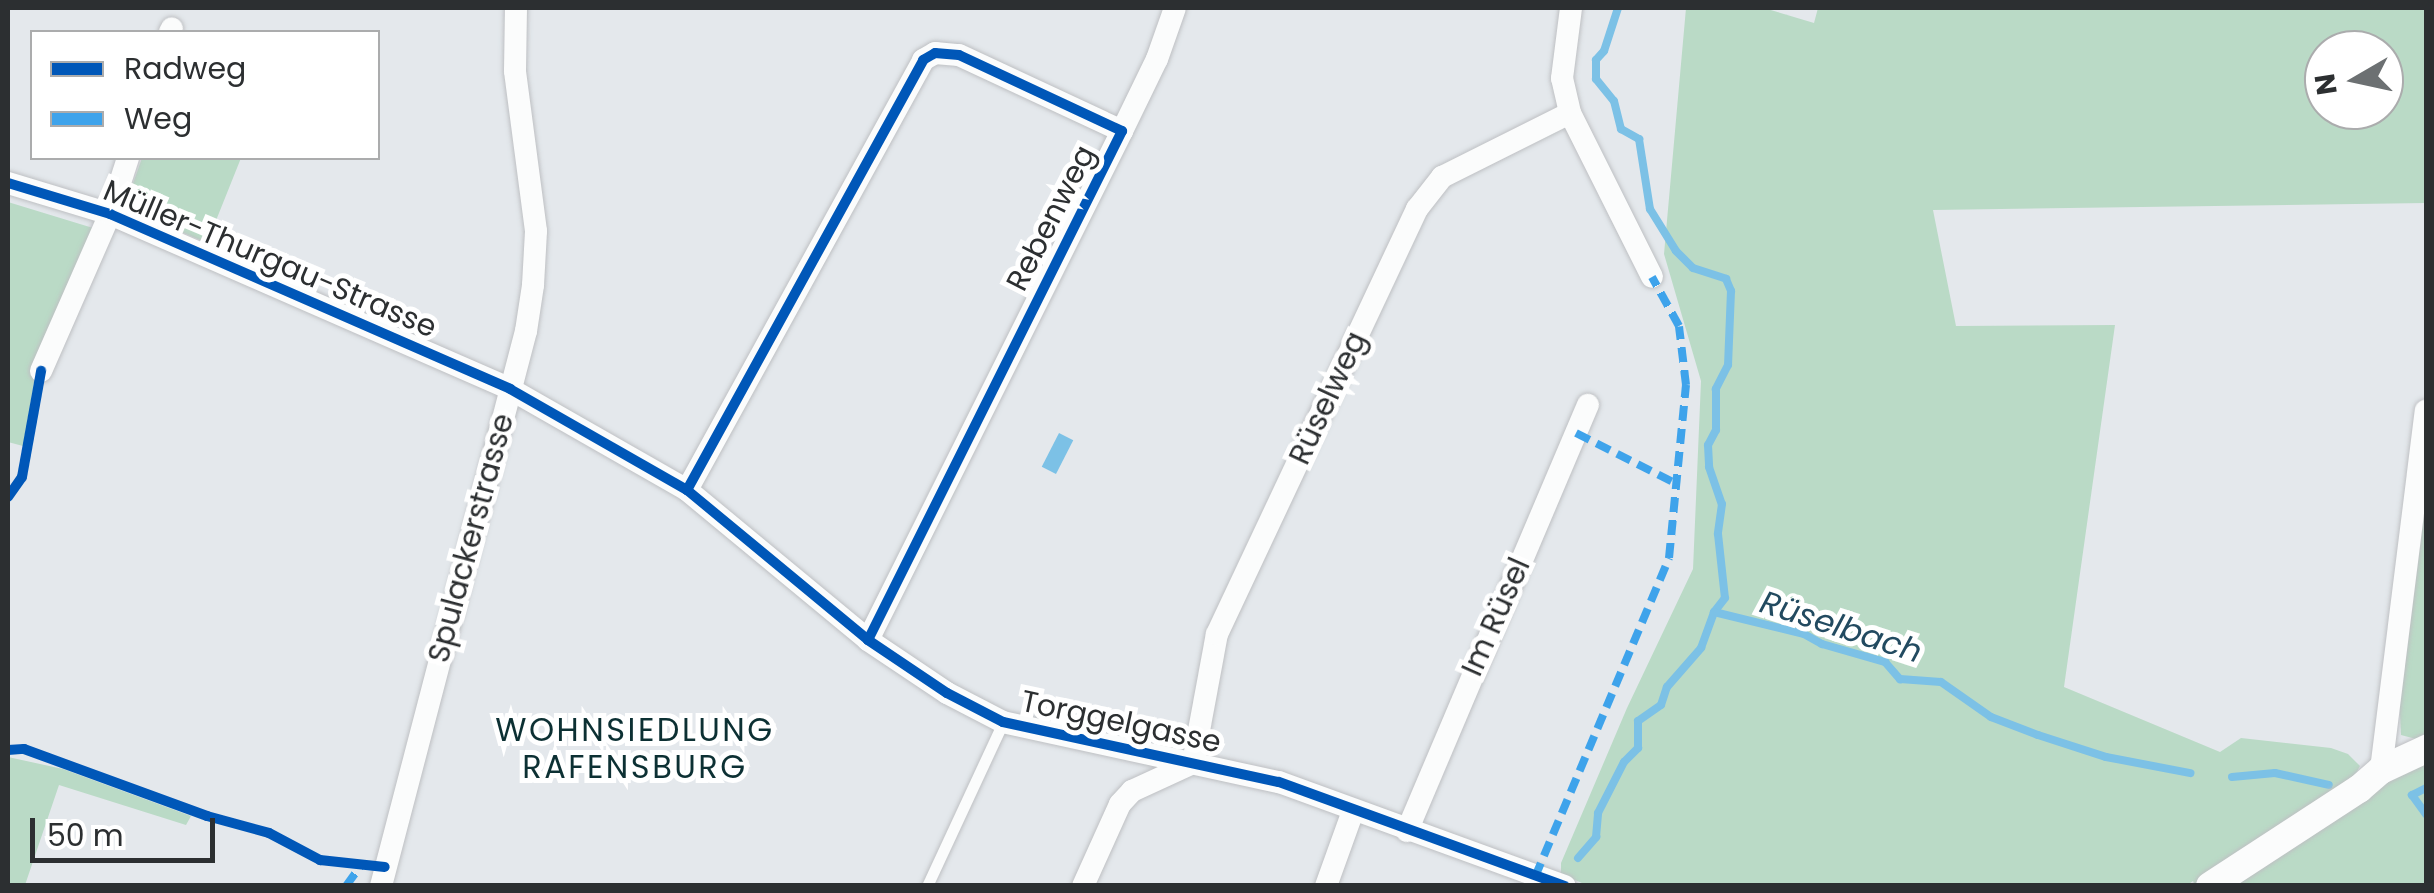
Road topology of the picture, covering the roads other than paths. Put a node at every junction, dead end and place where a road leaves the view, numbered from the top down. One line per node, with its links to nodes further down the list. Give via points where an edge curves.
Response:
1 (516, 8): 11 (street, Spulackerstrasse, via 515,71 536,246 526,331)
2 (1175, 8): 5 (street, Rebenweg)
3 (1571, 8): 4 (street, via 1562,78)
4 (1570, 113): 9 (street); 18 (street, Rüselweg, via 1442,178 1417,209 1217,634)
5 (1122, 131): 14 (street, Rebenweg, via 959,56 935,52 922,60); 15 (street, Rebenweg)
6 (127, 160): 8 (street)
7 (8, 183): 8 (street, Müller-Thurgau-Strasse)
8 (110, 214): 10 (street); 11 (street, Müller-Thurgau-Strasse)
9 (1652, 277)
10 (42, 371)
11 (510, 389): 14 (street, Torggelgasse); 23 (street, Spulackerstrasse)
12 (1588, 405): 21 (street, Im Rüsel)
13 (2426, 411): 19 (street)
14 (686, 490): 15 (street, Torggelgasse)
15 (868, 640): 16 (street, Torggelgasse)
16 (1003, 722): 18 (street, Torggelgasse); 24 (lane)
17 (2426, 749): 19 (street)
18 (1193, 763): 20 (street, Torggelgasse, via 1279,782); 25 (street, via 1132,790)
19 (2382, 770): 28 (street)
20 (1352, 811): 21 (street, Torggelgasse); 26 (street)
21 (1407, 831): 22 (street, Torggelgasse)
22 (1534, 881): 27 (street, Torggelgasse)
23 (380, 886)
24 (927, 886)
25 (1083, 886)
26 (1326, 886)
27 (1565, 886)
28 (2210, 886)

